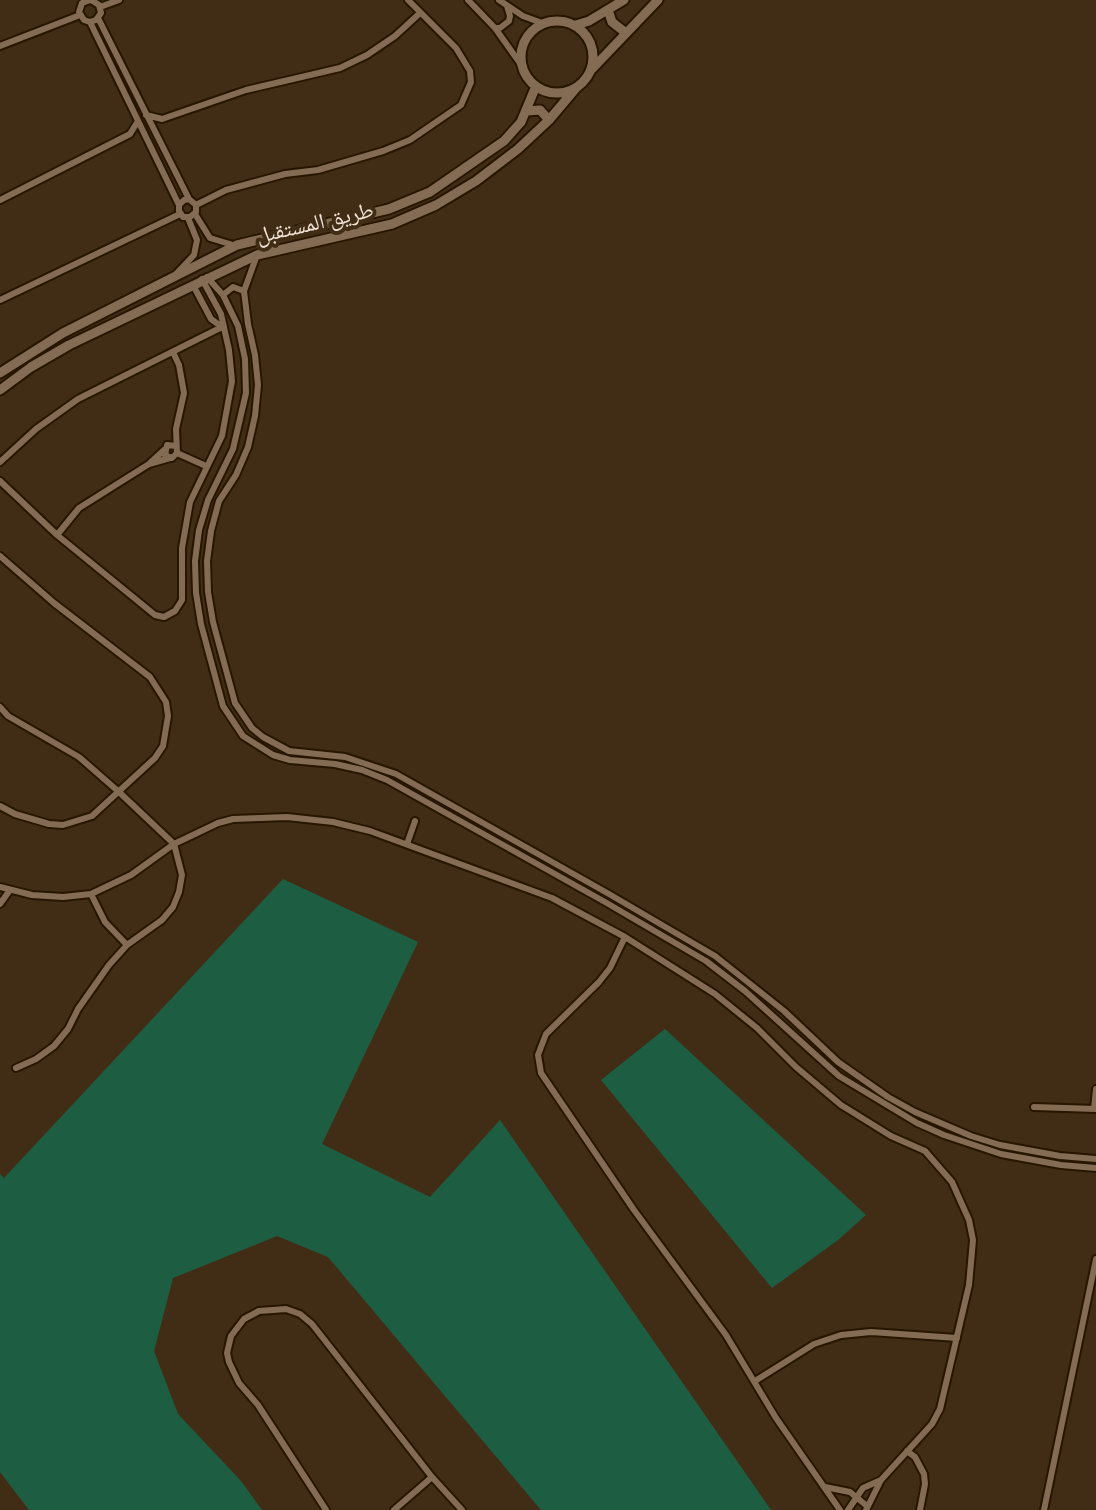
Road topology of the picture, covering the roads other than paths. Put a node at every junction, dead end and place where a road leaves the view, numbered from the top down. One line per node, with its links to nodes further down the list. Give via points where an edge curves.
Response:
1 (90, 0): 8 (street); 10 (street)
2 (119, 0): 10 (street)
3 (408, 0): 12 (street)
4 (468, 0): 18 (street)
5 (499, 0): 9 (street)
6 (624, 0): 11 (main road)
7 (658, 0): 19 (main road)
8 (79, 3): 13 (street)
9 (506, 5): 16 (street); 18 (street, via 509,21)
10 (100, 7): 14 (street)
11 (608, 10): 17 (main road); 19 (main road, via 612,22)
12 (420, 13): 27 (street, via 395,36 340,68 246,90); 36 (street, via 456,48 470,71 461,105 383,151 226,190)
13 (80, 15): 15 (street); 20 (street)
14 (98, 18): 15 (street); 26 (street)
15 (90, 22): 29 (street)
16 (542, 23): 17 (main road, via 563,20); 21 (main road, via 524,41)
17 (576, 25): 22 (main road, via 590,40)
18 (495, 28): 21 (street)
19 (626, 33): 22 (main road)
20 (0, 46)
21 (522, 66): 23 (main road)
22 (592, 69): 24 (main road)
23 (536, 86): 24 (main road, via 560,93); 25 (main road, طريق المستقبل)
24 (576, 88): 28 (main road, طريق المستقبل)
25 (527, 111): 28 (main road, via 540,110); 39 (main road, طريق المستقبل, via 504,141 430,192 389,209)
26 (146, 115): 27 (street); 31 (street)
27 (162, 119): 31 (street)
28 (549, 120): 40 (main road, طريق المستقبل, via 476,181 436,205 392,224)
29 (138, 121): 30 (street); 32 (street)
30 (130, 134): 32 (street); 34 (street)
31 (156, 135): 33 (street)
32 (145, 136): 35 (street)
33 (189, 199): 35 (street); 36 (street)
34 (0, 200)
35 (179, 205): 37 (street)
36 (196, 205): 38 (street)
37 (180, 214): 38 (street); 45 (street)
38 (191, 216): 39 (street, via 210,238); 41 (street, via 197,240 194,255)
39 (237, 245): 41 (main road, طريق المستقبل)
40 (257, 255): 42 (main road, طريق المستقبل); 43 (street)
41 (176, 274): 48 (main road, طريق المستقبل)
42 (200, 280): 44 (street); 46 (street, via 221,314); 46 (street, via 211,319); 49 (main road, طريق المستقبل, via 69,345)
43 (244, 291): 44 (street, via 233,287); 69 (street, via 258,385 255,416 248,447 219,501 207,561 213,622 242,716 263,737 289,751 345,757 396,774)
44 (223, 295): 70 (street, via 238,326 246,393 233,449 208,500 195,561 201,624 231,722 273,755 335,764 387,780)
45 (0, 300)
46 (222, 327): 47 (street); 56 (street, via 232,381 222,436)
47 (173, 352): 50 (street, via 184,393); 54 (street, via 56,412)
48 (0, 373)
49 (0, 390)
50 (176, 429): 51 (street); 52 (street)
51 (165, 449): 52 (street, via 171,444); 53 (street); 55 (street)
52 (176, 450): 53 (street); 56 (street)
53 (170, 458): 55 (street)
54 (0, 462)
55 (149, 464): 58 (street, via 79,508)
56 (206, 466): 58 (street, via 190,502 182,548 182,600 170,615 155,615)
57 (0, 481): 58 (street)
58 (57, 535)
59 (0, 556): 61 (street, via 159,688 168,716 163,746)
60 (0, 707): 61 (street, via 79,757)
61 (119, 792): 62 (street, via 92,816 63,825 32,820); 64 (street)
62 (0, 806)
63 (415, 821): 65 (street)
64 (174, 844): 65 (street, via 233,819 287,817 333,822); 68 (street, via 112,887); 73 (street, via 182,875 173,907)
65 (407, 844): 72 (street, via 552,898)
66 (0, 887): 67 (street)
67 (10, 890): 68 (street, via 63,897); 71 (street)
68 (91, 894): 73 (street, via 105,922)
69 (609, 894): 70 (street); 78 (street, via 715,956 838,1062 915,1112 1000,1145)
70 (605, 902): 79 (street, via 706,961 839,1076 890,1109 1001,1154)
71 (0, 904)
72 (625, 937): 81 (street, via 715,994 841,1105 925,1151 940,1166 962,1200 973,1240); 82 (street, via 599,982 546,1034 539,1066)
73 (127, 945): 74 (street, via 92,986 54,1046)
74 (16, 1068)
75 (1096, 1089): 77 (street)
76 (1034, 1107): 77 (street)
77 (1095, 1109)
78 (1096, 1159)
79 (1096, 1168)
80 (1096, 1259): 95 (street)
81 (957, 1338): 82 (street, via 841,1335 814,1344); 83 (street, via 940,1409)
82 (755, 1381): 86 (street)
83 (907, 1451): 85 (street); 94 (street, via 924,1474)
84 (432, 1477): 89 (street, via 312,1324 286,1309 259,1311 244,1319 231,1336 229,1362); 90 (street); 91 (street)
85 (881, 1480): 87 (street); 88 (street)
86 (825, 1487): 87 (street); 92 (street)
87 (856, 1495): 88 (street); 93 (street)
88 (866, 1508)
89 (326, 1510)
90 (394, 1510)
91 (462, 1510)
92 (840, 1510)
93 (848, 1510)
94 (920, 1510)
95 (1044, 1510)

